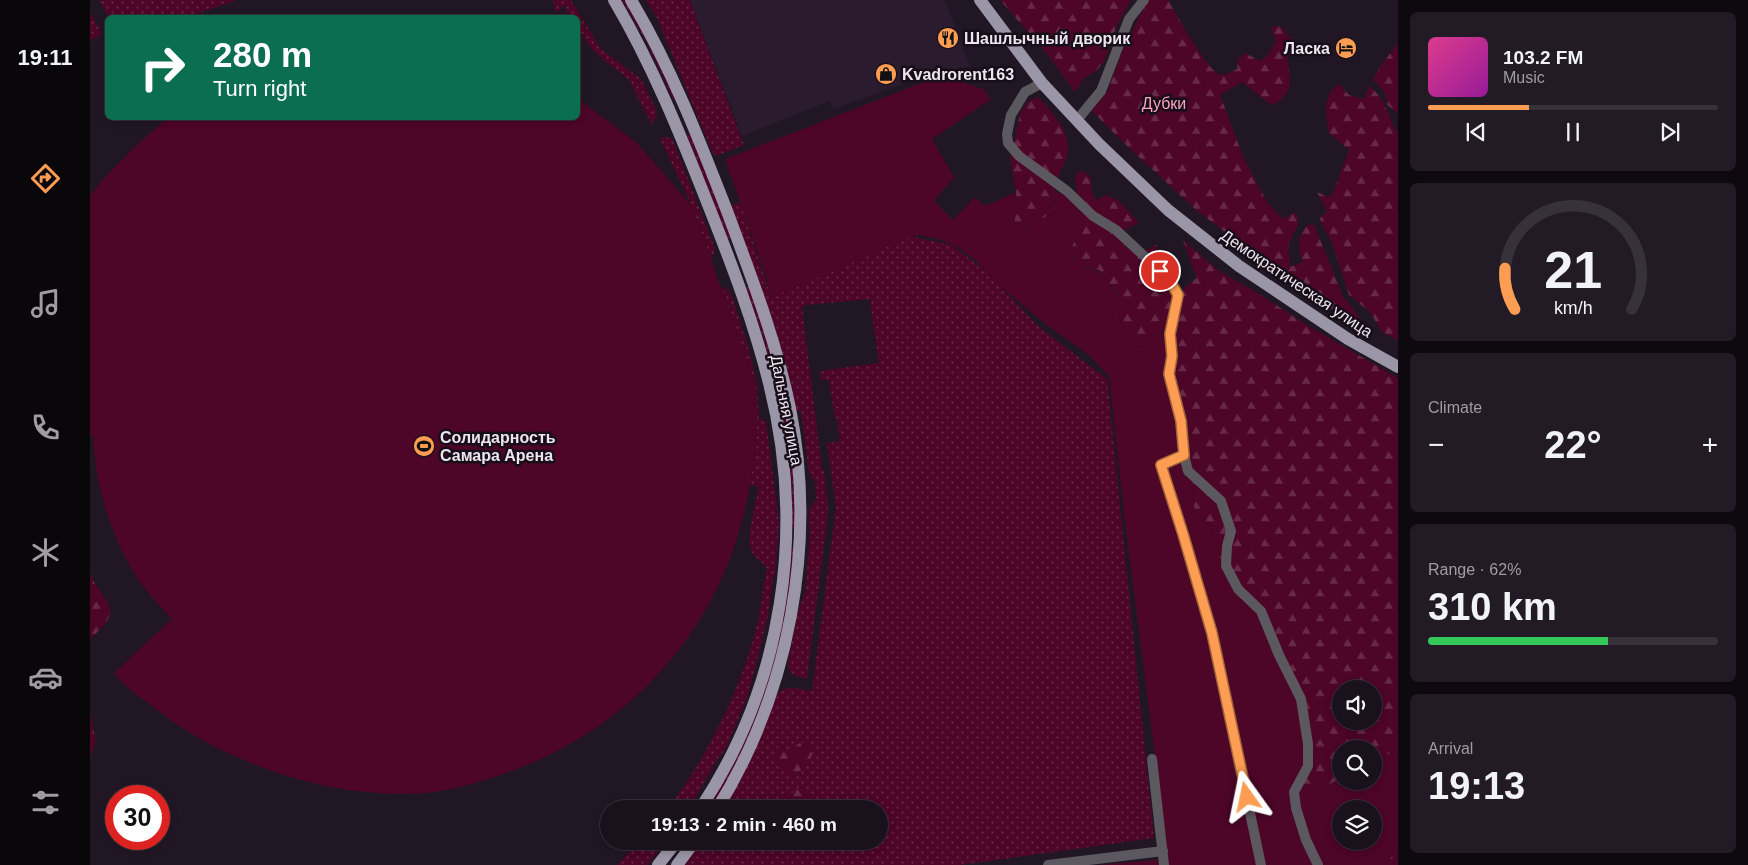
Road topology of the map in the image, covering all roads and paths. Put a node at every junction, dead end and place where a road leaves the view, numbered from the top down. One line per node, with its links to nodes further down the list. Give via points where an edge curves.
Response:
1 (614, 0): 8 (main road, Дальняя улица, via 634,34)
2 (631, 0): 6 (main road, Дальняя улица)
3 (980, 0): 5 (main road, Демократическая улица)
4 (1144, 0): 7 (street, via 1129,19 1101,91)
5 (1042, 83): 7 (main road, Демократическая улица); 12 (street, via 1025,92 1011,115 1008,143 1019,156 1067,190 1093,216 1116,230 1169,279 1178,295 1170,334 1172,356 1169,374 1181,421)
6 (689, 116): 8 (main road); 9 (main road, Дальняя улица)
7 (1077, 120): 11 (main road, Демократическая улица, via 1168,210 1239,266)
8 (674, 121): 10 (main road, Дальняя улица)
9 (747, 264): 10 (main road); 13 (main road, Дальняя улица, via 767,320 790,408 800,489)
10 (732, 269): 13 (main road, Дальняя улица, via 769,385 784,477 787,522)
11 (1398, 367)
12 (1184, 455): 24 (street, via 1161,465 1212,633); 25 (street, via 1188,471 1221,502 1231,531 1226,566 1238,589 1261,611 1301,699 1308,766 1294,792 1306,840)
13 (793, 539): 15 (main road, Дальняя улица, via 785,566 774,637 750,714 731,758); 16 (main road, Дальняя улица, via 798,574 775,679 751,746)
14 (1152, 759): 19 (street)
15 (705, 800)
16 (722, 800)
17 (670, 850): 20 (main road)
18 (688, 850): 21 (main road)
19 (1163, 852): 22 (street); 23 (street)
20 (658, 865)
21 (676, 865)
22 (1048, 865)
23 (1164, 865)
24 (1262, 865)
25 (1318, 865)

